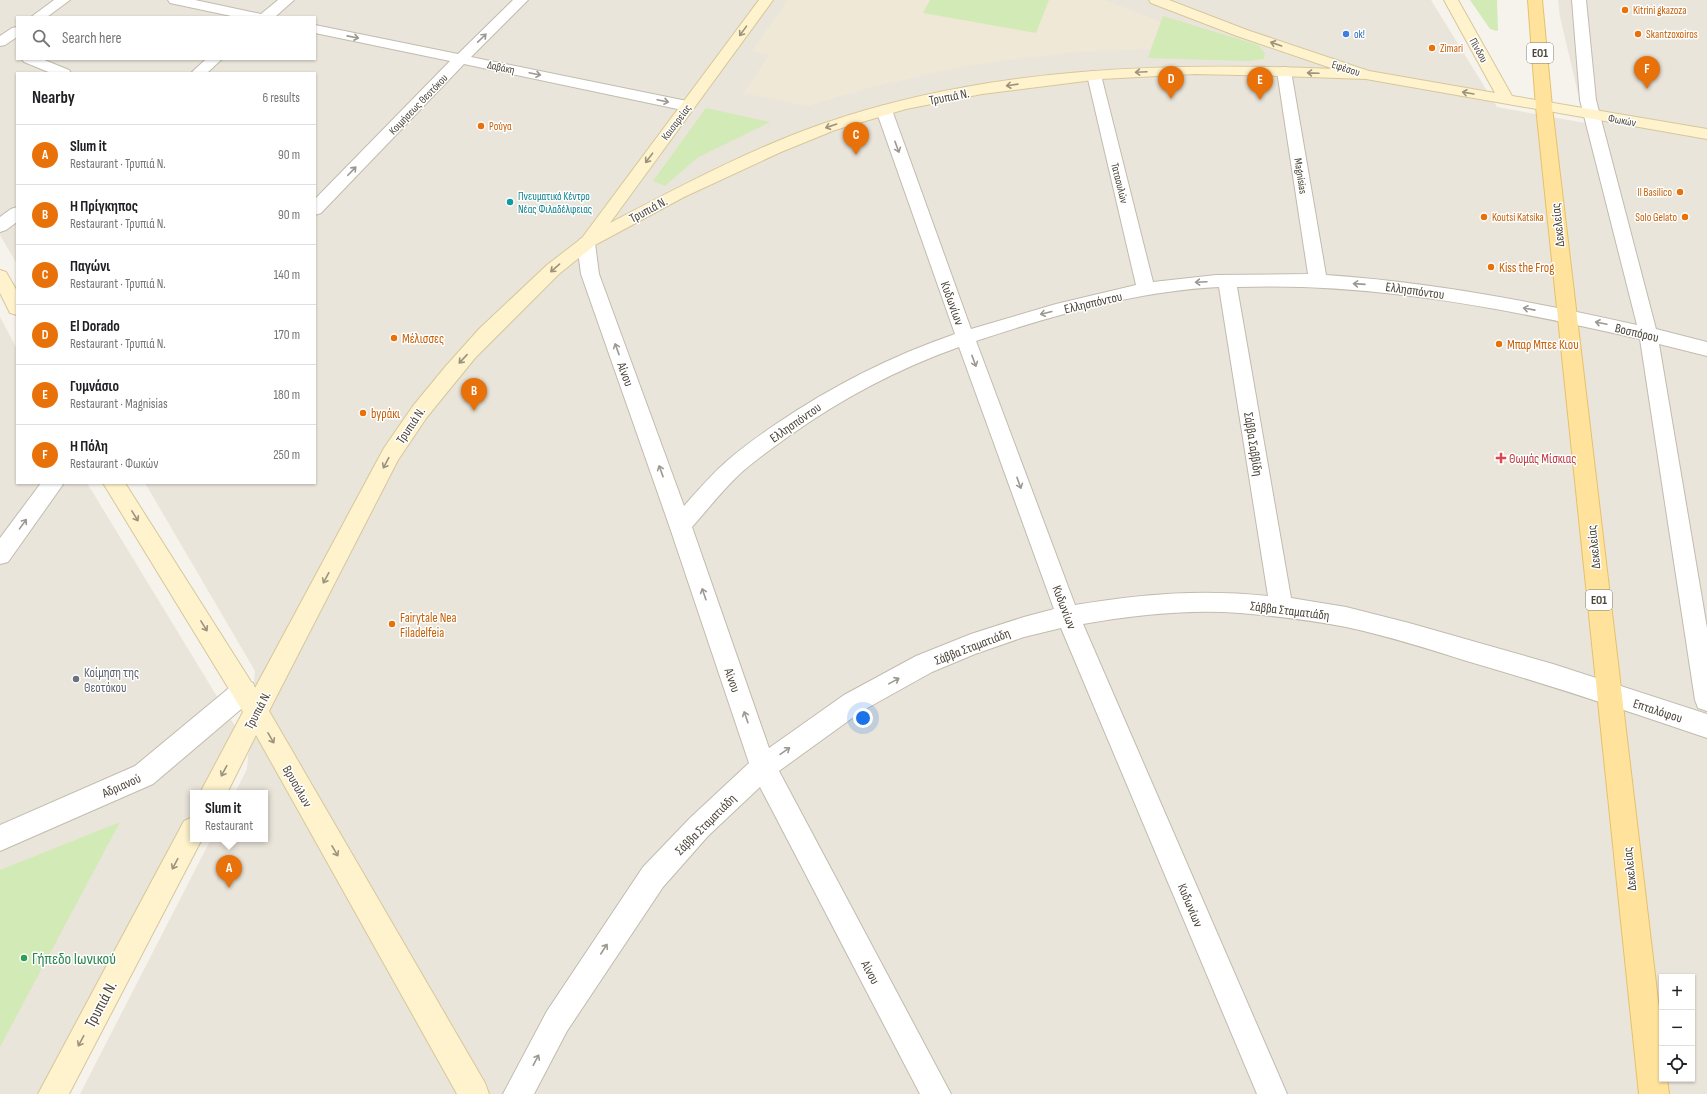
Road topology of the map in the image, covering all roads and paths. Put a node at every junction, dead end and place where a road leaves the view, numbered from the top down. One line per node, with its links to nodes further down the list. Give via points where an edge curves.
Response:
1 (63, 0): 10 (street)
2 (175, 0): 11 (street)
3 (287, 0): 12 (street)
4 (521, 0): 16 (street, Κοιμήσεως Θεοτόκου, one-way to 4)
5 (766, 0): 25 (street, Καισαρείας, one-way to 25)
6 (1156, 0): 22 (street, Εφέσου, one-way to 6, via 1249,35)
7 (1451, 0): 24 (street, Πίνδου)
8 (1535, 0): 26 (main road, Δεκελείας / ΕΟ1)
9 (1579, 0): 28 (street)
10 (39, 16)
11 (251, 16)
12 (267, 16)
13 (316, 29): 16 (street, Δαβάκη, one-way to 16)
14 (16, 32): 15 (street)
15 (0, 42)
16 (462, 58): 25 (street, Δαβάκη, one-way to 25); 31 (street, Κοιμήσεως Θεοτόκου, one-way to 16)
17 (32, 60): 20 (street)
18 (214, 60): 21 (street)
19 (1284, 71): 22 (street, Τρυπιά Ν., one-way to 19); 23 (street, Τρυπιά Ν., one-way to 23, via 1197,70); 37 (street, Magnisias)
20 (62, 72)
21 (199, 72)
22 (1366, 74): 24 (street, Εφέσου, one-way to 22)
23 (1094, 75): 27 (street, Τρυπιά Ν., one-way to 27, via 983,89); 39 (street, Ταταουλών)
24 (1507, 100): 26 (street, Εφέσου)
25 (688, 106): 35 (street, Καισαρείας, one-way to 35)
26 (1544, 107): 28 (street, Φωκών); 41 (main road, Δεκελείας / ΕΟ1)
27 (884, 110): 35 (street, Τρυπιά Ν., one-way to 35, via 830,126 750,158 662,201); 43 (street, Κυδωνίων, one-way to 43)
28 (1591, 115): 29 (street, Φωκών); 42 (street)
29 (1705, 135)
30 (316, 182): 31 (street)
31 (333, 190): 32 (street, Κοιμήσεως Θεοτόκου)
32 (316, 208)
33 (16, 214): 34 (street)
34 (0, 226)
35 (586, 243): 47 (street, Αίνου, one-way to 35, via 590,274); 53 (street, Τρυπιά Ν., one-way to 53, via 555,268 489,330 452,370 411,422)
36 (0, 276): 40 (street)
37 (1318, 280): 38 (street, Ελλησπόντου); 41 (street, Ελλησπόντου, one-way to 37, via 1441,293)
38 (1227, 281): 39 (street, Ελλησπόντου, one-way to 39); 49 (street, Σάββα Σαββίδη)
39 (1146, 290): 43 (street, Ελλησπόντου, one-way to 43, via 1039,315)
40 (16, 306)
41 (1567, 316): 42 (street, Βοσπόρου, one-way to 41); 51 (main road, Δεκελείας / ΕΟ1)
42 (1648, 333): 44 (street, Βοσπόρου); 52 (street)
43 (965, 337): 47 (street, Ελλησπόντου, via 902,361 849,388 799,418 729,472); 50 (street, Κυδωνίων, one-way to 50)
44 (1707, 349)
45 (52, 484): 48 (street, one-way to 45)
46 (115, 484): 53 (street, Βρυούλων, one-way to 53)
47 (680, 525): 55 (street, Αίνου, one-way to 47)
48 (0, 555)
49 (1281, 607): 50 (street, Σάββα Σταματιάδη, via 1186,602 1124,607); 51 (street, Σάββα Σταματιάδη, via 1346,617 1409,633)
50 (1068, 616): 55 (street, Σάββα Σταματιάδη, one-way to 50, via 853,703 924,664 971,644); 63 (street, Κυδωνίων)
51 (1609, 694): 54 (street, Επταλόφου); 64 (main road, Δεκελείας / ΕΟ1)
52 (1707, 700)
53 (250, 702): 56 (street, Τρυπιά Ν., one-way to 56); 58 (street, Αδριανού, via 144,775); 60 (street, Βρυούλων, one-way to 60)
54 (1707, 726)
55 (764, 767): 61 (street, Σάββα Σταματιάδη, one-way to 55, via 556,1021 652,877 699,827); 62 (street, Αίνου)
56 (214, 790)
57 (190, 836): 59 (street, Τρυπιά Ν., one-way to 59)
58 (0, 838)
59 (53, 1094)
60 (474, 1094)
61 (518, 1094)
62 (936, 1094)
63 (1272, 1094)
64 (1654, 1094)

